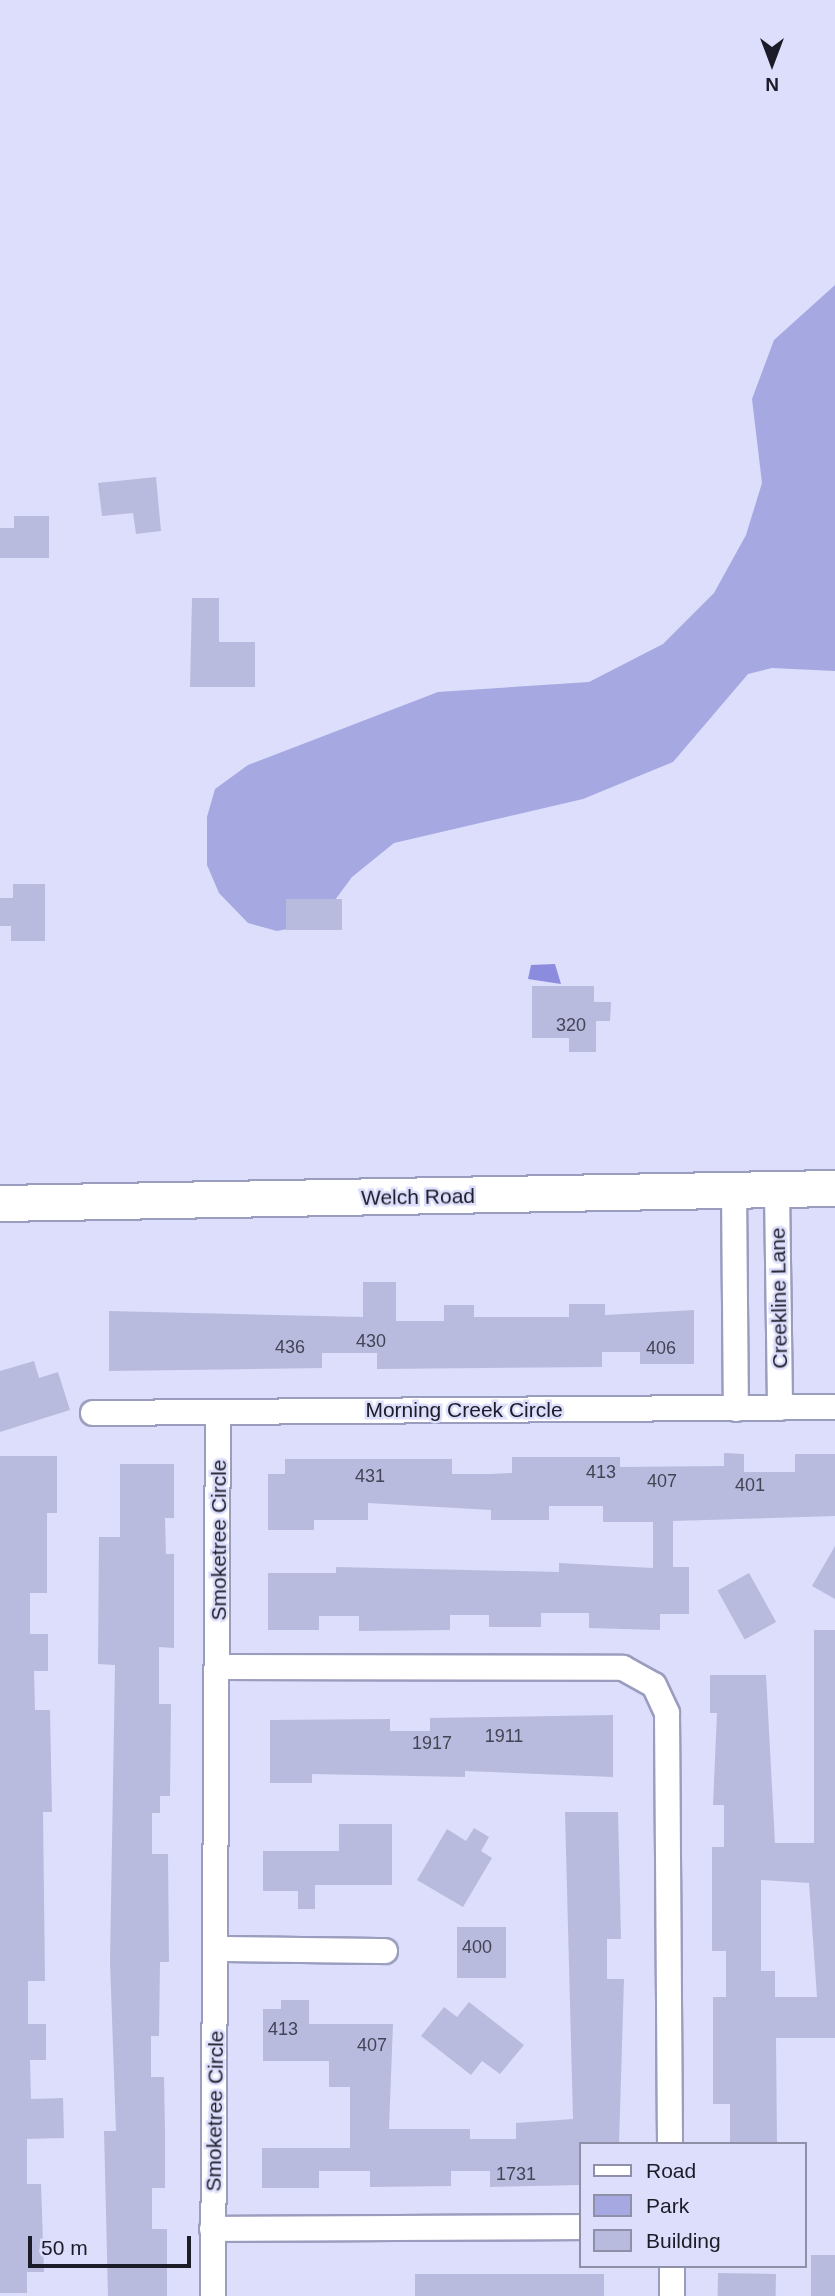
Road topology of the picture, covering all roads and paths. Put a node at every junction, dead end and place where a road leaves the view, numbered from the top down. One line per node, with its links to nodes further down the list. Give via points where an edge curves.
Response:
1 (835, 1188): 3 (main road, Welch Road)
2 (734, 1189): 3 (main road, Welch Road); 4 (main road, Welch Road); 7 (street, Creekline Lane)
3 (777, 1189): 6 (street, Creekline Lane)
4 (0, 1203)
5 (835, 1407): 6 (street, Morning Creek Circle)
6 (780, 1408): 7 (street, Morning Creek Circle)
7 (736, 1409): 8 (street, Morning Creek Circle)
8 (219, 1412): 9 (street, Morning Creek Circle); 10 (street, Smoketree Circle)
9 (93, 1413)
10 (220, 1667): 11 (street, Smoketree Circle); 13 (street, via 623,1668 653,1685 667,1713)
11 (219, 1949): 12 (street); 15 (street, Smoketree Circle)
12 (385, 1951)
13 (670, 2142)
14 (580, 2227): 15 (street)
15 (212, 2229): 17 (street, Smoketree Circle)
16 (672, 2268): 18 (street)
17 (213, 2296)
18 (672, 2296)

